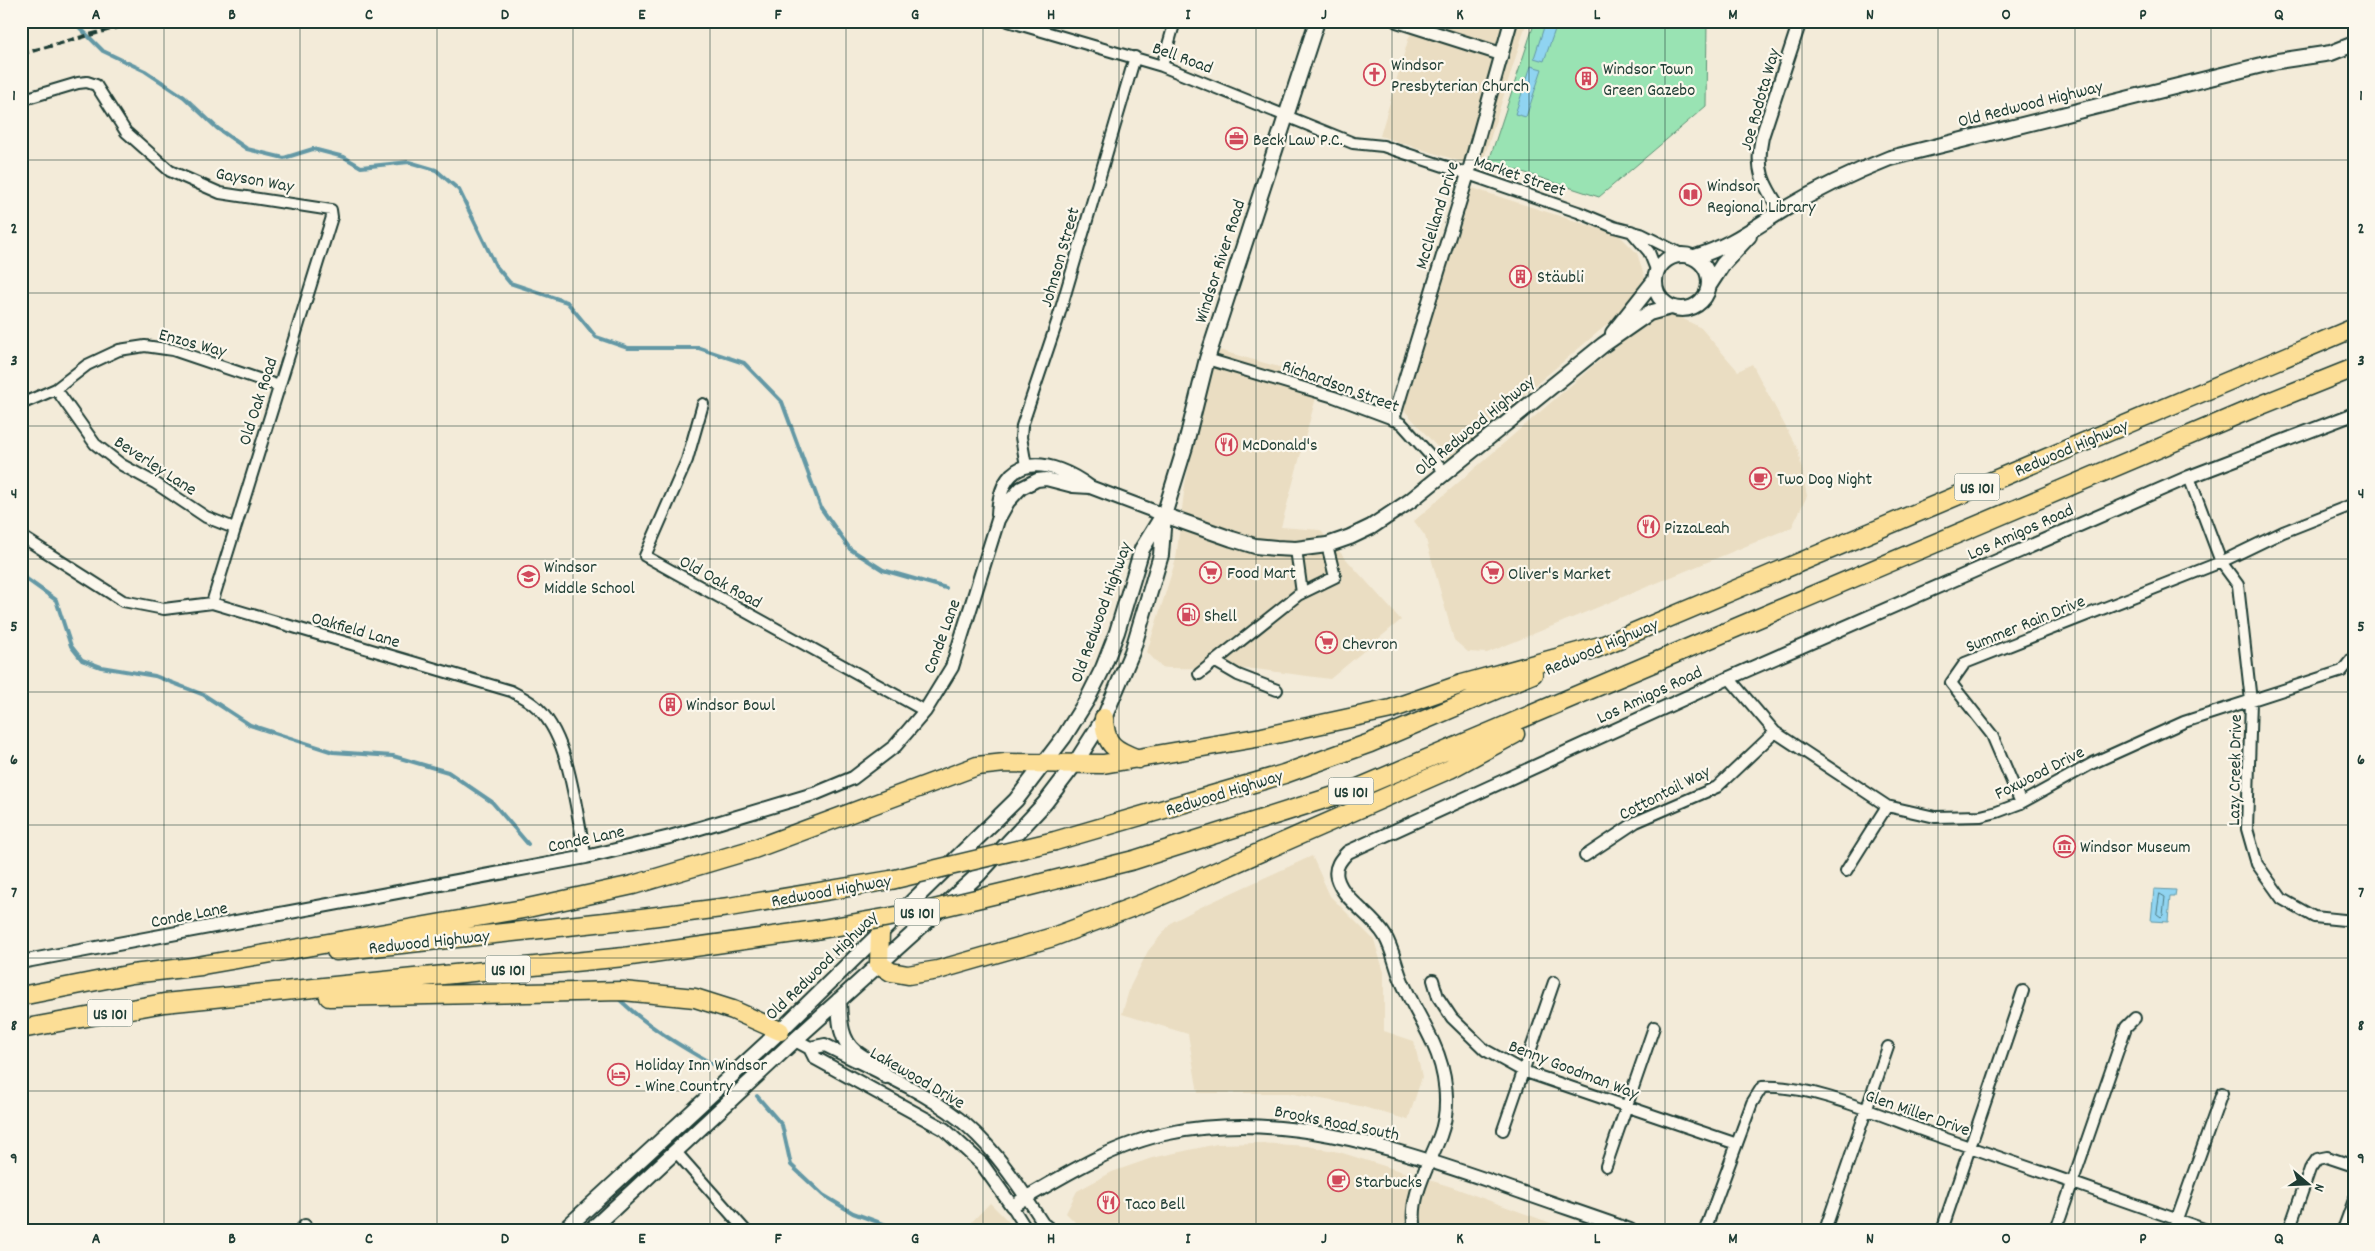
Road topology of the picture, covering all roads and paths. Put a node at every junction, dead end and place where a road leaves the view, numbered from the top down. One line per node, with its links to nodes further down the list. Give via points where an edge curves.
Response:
1 (1008, 21): 11 (street, Bell Road)
2 (1175, 21): 12 (street)
3 (1317, 21): 14 (main road, Windsor River Road)
4 (1397, 21): 9 (street)
5 (1511, 21): 9 (street, McClelland Drive)
6 (1800, 21): 17 (street, Joe Rodota Way, via 1758,154 1761,176)
7 (2354, 44): 8 (main road, Old Redwood Highway)
8 (2331, 53): 10 (main road, Old Redwood Highway, via 2341,56); 17 (main road, Old Redwood Highway, via 2278,61 1890,158 1840,178)
9 (1501, 54): 15 (street, McClelland Drive)
10 (2354, 54)
11 (1135, 58): 12 (street, Bell Road); 34 (street, Johnson Street, via 1057,322 1022,426)
12 (1162, 66): 14 (street, Bell Road)
13 (21, 100): 16 (street, Gayson Way, via 78,83 96,84 126,132 170,171 220,193 321,206)
14 (1286, 115): 15 (street, Market Street, via 1353,142 1383,146); 26 (main road, Windsor River Road)
15 (1468, 174): 18 (street, Market Street); 33 (street, McClelland Drive)
16 (330, 210): 28 (street, Old Oak Road, via 332,217)
17 (1781, 211): 19 (main road, Old Redwood Highway)
18 (1630, 230): 20 (street, Market Street); 21 (street, via 1648,252)
19 (1753, 231): 20 (main road, Old Redwood Highway, via 1715,251); 22 (main road, Old Redwood Highway, via 1723,264)
20 (1688, 255): 21 (main road, via 1666,259); 22 (main road, via 1706,268)
21 (1656, 276): 23 (main road, via 1659,296); 25 (main road, Old Redwood Highway, via 1640,301)
22 (1710, 284): 23 (main road, via 1697,305 1681,309)
23 (1671, 307): 25 (main road, Old Redwood Highway, via 1649,313)
24 (2354, 328): 48 (highway, Redwood Highway / US 101)
25 (1603, 345): 35 (main road, Old Redwood Highway)
26 (1207, 359): 33 (street, Richardson Street, via 1334,396); 39 (main road, Windsor River Road)
27 (2354, 368): 53 (highway, Redwood Highway / US 101)
28 (279, 386): 29 (street, Enzos Way, via 173,350 145,346 119,350 87,365); 41 (street, Old Oak Road)
29 (56, 389): 30 (street, Enzos Way); 41 (street, Beverley Lane, via 95,444 122,465 206,517)
30 (21, 404)
31 (703, 404): 56 (street, Old Oak Road, via 687,460 645,556)
32 (2354, 414): 36 (street, Los Amigos Road)
33 (1393, 419): 35 (street, Richardson Street, via 1402,424)
34 (1026, 466): 37 (street, Conde Lane, via 1039,463 1075,476); 40 (street, Conde Lane, via 1012,475 1003,490)
35 (1446, 472): 43 (main road, Old Redwood Highway, via 1390,515 1350,537)
36 (2189, 477): 45 (street, Lazy Creek Drive); 52 (street, Los Amigos Road)
37 (1090, 487): 39 (street, Conde Lane); 40 (street, Conde Lane, via 1037,480 1014,495)
38 (2354, 504): 45 (street, via 2283,532)
39 (1164, 515): 44 (main road, Old Redwood Highway, via 1255,546); 57 (main road, Old Redwood Highway, via 1161,556 1132,652); 60 (main road, Old Redwood Highway, via 1142,549 1104,668 1064,738)
40 (998, 520): 56 (street, Conde Lane, via 952,668)
41 (234, 528): 47 (street, Old Oak Road)
42 (21, 536): 47 (street, Oakfield Lane, via 123,601 164,609)
43 (1327, 545): 44 (main road, Old Redwood Highway); 46 (street, via 1335,577)
44 (1296, 549): 46 (street)
45 (2221, 562): 55 (street, Lazy Creek Drive, via 2238,585); 62 (street, Summer Rain Drive, via 1965,663 1951,683 1992,736)
46 (1302, 593): 50 (street)
47 (212, 603): 64 (street, Oakfield Lane, via 511,691 535,705 551,724 565,751)
48 (1600, 646): 59 (highway, via 1462,684 1391,709); 71 (highway, Redwood Highway / US 101, bridge, via 1370,743 1284,774 1056,841 891,880 642,918)
49 (2354, 656): 55 (street, Foxwood Drive, via 2342,671)
50 (1214, 662): 51 (street); 54 (street)
51 (1199, 674)
52 (1729, 678): 58 (street, Foxwood Drive); 93 (street, Los Amigos Road, via 1348,852 1340,859 1336,875 1338,882 1344,892 1376,921 1386,937 1400,978 1441,1059 1446,1107 1441,1134)
53 (1608, 684): 70 (highway, via 1450,769 1140,904 1054,937 938,970 908,975 891,972); 76 (highway, Redwood Highway / US 101, bridge, via 1356,789 1134,860 930,910 624,957)
54 (1277, 690)
55 (2251, 702): 62 (street, Foxwood Drive, via 2184,722 2093,763); 67 (street, Lazy Creek Drive, via 2247,829 2257,864 2282,899 2314,917)
56 (925, 711): 64 (street, Conde Lane, via 895,746 852,778 817,793 670,837)
57 (1104, 718): 59 (highway, via 1104,732 1110,744 1119,752); 61 (main road, Old Redwood Highway)
58 (1775, 732): 63 (street, Foxwood Drive); 65 (street, Cottontail Way, via 1717,787 1636,822)
59 (1138, 759): 61 (highway)
60 (1044, 764): 61 (highway); 68 (main road, Old Redwood Highway, via 1016,800); 71 (highway, via 977,766 754,849 633,885 523,909)
61 (1074, 765): 70 (main road, Old Redwood Highway, via 1018,834 978,875)
62 (2021, 803): 63 (street, Foxwood Drive, via 1981,816 1936,817)
63 (1887, 806): 66 (street)
64 (586, 856): 69 (street, Conde Lane)
65 (1586, 856)
66 (1846, 871)
67 (2354, 921)
68 (880, 933): 70 (highway); 81 (main road, Old Redwood Highway)
69 (21, 962)
70 (879, 964): 77 (main road, Old Redwood Highway)
71 (191, 967): 75 (highway, Redwood Highway / US 101, via 132,974)
72 (1433, 980): 84 (street, Benny Goodman Way, via 1438,997 1468,1036 1485,1050)
73 (1554, 982): 84 (street)
74 (2023, 991): 91 (street)
75 (21, 996)
76 (199, 1000): 80 (highway, Redwood Highway / US 101, via 164,1003); 81 (highway, via 623,991 695,998 733,1010)
77 (839, 1000): 81 (main road, Old Redwood Highway); 85 (main road, via 845,1039 855,1052 875,1063)
78 (2135, 1018): 96 (street, via 2126,1027)
79 (1654, 1027): 87 (street)
80 (21, 1029)
81 (788, 1036): 83 (street, Lakewood Drive); 92 (main road, Old Redwood Highway); 103 (main road, Old Redwood Highway)
82 (1888, 1047): 88 (street)
83 (810, 1048): 85 (street, Lakewood Drive, via 825,1045); 99 (street, Lakewood Drive, via 816,1058 944,1129 982,1164)
84 (1524, 1071): 87 (street, Benny Goodman Way); 89 (street)
85 (886, 1076): 97 (street, Lakewood Drive, via 959,1119 1001,1161)
86 (2222, 1093): 100 (street)
87 (1626, 1108): 90 (street, Benny Goodman Way); 94 (street)
88 (1866, 1110): 90 (street, Glen Miller Drive, via 1809,1092 1779,1086 1762,1087 1752,1103); 91 (street, Glen Miller Drive); 111 (street)
89 (1503, 1130)
90 (1737, 1144): 110 (street, Glen Miller Drive)
91 (1970, 1147): 96 (street, Glen Miller Drive); 112 (street)
92 (676, 1152): 104 (main road, Old Redwood Highway); 105 (street)
93 (1429, 1160): 97 (street, Brooks Road South, via 1371,1143 1272,1126 1204,1127 1168,1133 1108,1153); 108 (street, Los Amigos Road, via 1413,1214); 109 (street, Brooks Road South)
94 (1606, 1166)
95 (2354, 1166): 116 (street, via 2327,1157 2316,1159)
96 (2072, 1182): 100 (street, Glen Miller Drive); 113 (street)
97 (1026, 1197): 99 (street, Brooks Road South); 107 (street, Lakewood Drive, via 1043,1223)
98 (2354, 1200): 117 (street)
99 (1012, 1206): 106 (street, Lakewood Drive)
100 (2177, 1219): 114 (street); 115 (street, Glen Miller Drive)
101 (300, 1230): 102 (street, via 305,1225)
102 (309, 1230)
103 (564, 1230)
104 (591, 1230)
105 (745, 1230)
106 (1027, 1230)
107 (1052, 1230)
108 (1415, 1230)
109 (1630, 1230)
110 (1705, 1230)
111 (1825, 1230)
112 (1942, 1230)
113 (2056, 1230)
114 (2173, 1230)
115 (2207, 1230)
116 (2289, 1230)
117 (2344, 1230)

